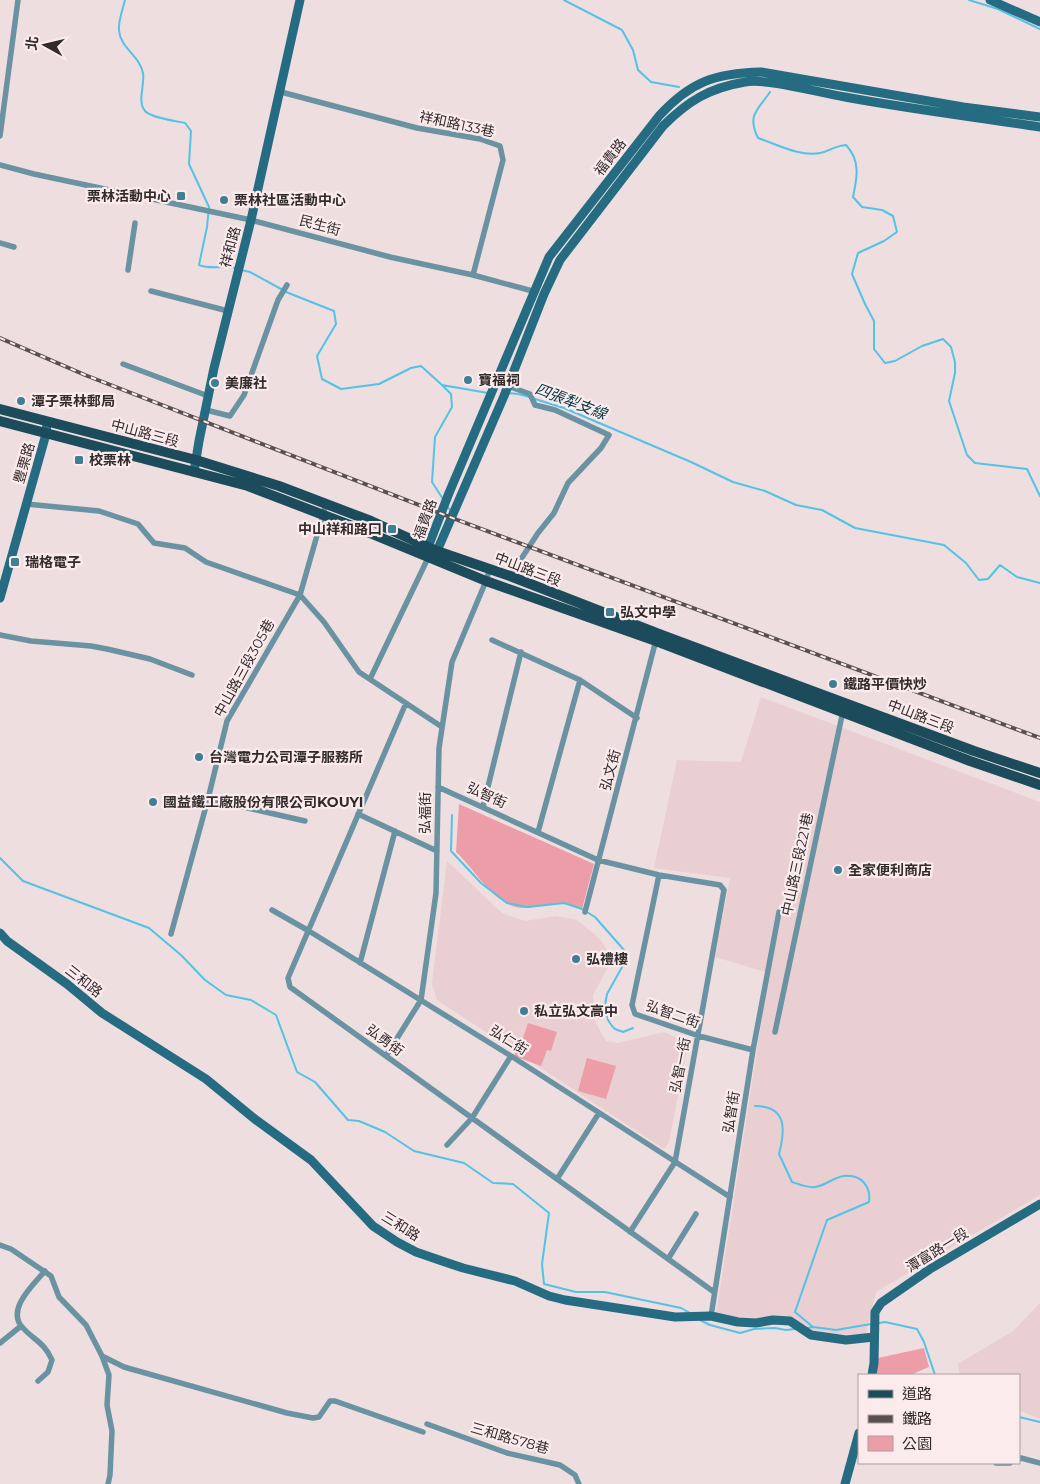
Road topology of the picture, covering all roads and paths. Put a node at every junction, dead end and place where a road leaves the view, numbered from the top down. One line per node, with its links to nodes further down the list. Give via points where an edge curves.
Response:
1 (18, 0): 8 (street)
2 (300, 0): 5 (street, 祥和路)
3 (990, 0): 4 (street)
4 (1040, 22)
5 (281, 92): 10 (street, 祥和路); 15 (street, 祥和路133巷, via 500,146 503,160)
6 (1040, 117): 18 (street, 福貴路, via 761,72 720,76 687,90 660,116 550,257)
7 (1040, 127): 19 (street, 福貴路, via 768,82 747,81 722,87 697,97 664,126 560,260)
8 (0, 136)
9 (0, 165): 10 (street, 民生街)
10 (251, 220): 15 (street, 民生街); 20 (street, 祥和路)
11 (135, 223): 14 (street)
12 (0, 243): 13 (street)
13 (14, 247)
14 (128, 270)
15 (473, 275): 18 (street, 民生街)
16 (287, 285): 26 (street, via 278,300 238,405 230,416)
17 (151, 291): 20 (street)
18 (535, 291): 19 (street, 民生街); 22 (street, 福貴路)
19 (544, 294): 23 (street, 福貴路)
20 (228, 311): 24 (street, 祥和路)
21 (123, 364): 24 (street)
22 (498, 376): 23 (street); 35 (street, 福貴路, via 443,508)
23 (508, 386): 35 (street, 福貴路); 37 (street, via 530,394 535,406 554,410 609,435 568,483 554,513)
24 (208, 396): 26 (street, 祥和路)
25 (0, 409): 28 (main road, 中山路三段)
26 (206, 410): 30 (street, 祥和路)
27 (0, 422): 29 (main road, 中山路三段)
28 (47, 422): 29 (street, 豐栗路); 30 (main road, 中山路三段)
29 (46, 434): 31 (main road, 中山路三段); 32 (street, 豐栗路)
30 (196, 460): 31 (street, 祥和路); 33 (main road, 中山路三段)
31 (194, 472): 34 (main road, 中山路三段, via 248,486)
32 (26, 504): 39 (street, via 99,511 138,524 154,543 185,548 206,562); 40 (street, 豐栗路)
33 (326, 504): 34 (street, 中山路三段305巷); 35 (main road, 中山路三段, via 371,521)
34 (322, 516): 35 (main road, 中山路三段); 39 (street, 中山路三段305巷)
35 (431, 552): 36 (main road, 中山路三段); 38 (main road, 中山路三段); 46 (street)
36 (490, 568): 37 (main road, 中山路三段); 38 (street, 弘福街)
37 (510, 576): 42 (main road, 中山路三段)
38 (486, 581): 42 (main road, 中山路三段); 52 (street, 弘福街, via 452,662)
39 (300, 595): 46 (street, via 324,622 359,672); 56 (street, 中山路三段305巷, via 227,721)
40 (0, 598)
41 (0, 635): 45 (street, via 107,649 150,659)
42 (657, 637): 48 (main road, 中山路三段); 50 (main road, 中山路三段); 51 (street, 弘文街)
43 (492, 640): 44 (street)
44 (521, 652): 47 (street); 57 (street)
45 (192, 674)
46 (370, 679): 49 (street)
47 (580, 680): 51 (street); 61 (street)
48 (844, 702): 50 (street, 中山路三段221巷); 53 (main road, 中山路三段)
49 (406, 703): 52 (street); 58 (street, 弘勇街)
50 (842, 713): 54 (main road, 中山路三段); 74 (street, 中山路三段221巷)
51 (637, 718): 63 (street, 弘文街)
52 (442, 727): 55 (street, 弘福街)
53 (1040, 773)
54 (1040, 785)
55 (438, 787): 57 (street, 弘智街); 62 (street, 弘福街)
56 (208, 799): 59 (street); 71 (street, 中山路三段305巷)
57 (483, 807): 61 (street, 弘智街)
58 (358, 814): 60 (street); 69 (street, 弘勇街)
59 (305, 821)
60 (395, 831): 62 (street); 72 (street)
61 (538, 832): 63 (street, 弘智街)
62 (437, 851): 73 (street, 弘福街, via 436,893)
63 (598, 860): 64 (street, 弘智街); 67 (street, 弘文街)
64 (659, 875): 65 (street, 弘智街, via 720,885); 75 (street, 弘智二街, via 632,1005 635,1014)
65 (724, 890): 75 (street, 弘智一街)
66 (272, 910): 69 (street, 弘仁街)
67 (585, 912)
68 (779, 912): 76 (street, 弘智街)
69 (309, 931): 72 (street, 弘仁街); 77 (street, 弘勇街, via 288,978 290,987)
70 (0, 933): 92 (street, 三和路, via 102,1013 206,1079 311,1160 373,1226 396,1242 438,1260 515,1281 557,1298 660,1316)
71 (171, 934)
72 (360, 963): 73 (street, 弘仁街)
73 (420, 1000): 77 (street, 弘福街); 78 (street, 弘仁街)
74 (775, 1032)
75 (699, 1036): 76 (street, 弘智二街); 82 (street, 弘智一街)
76 (753, 1050): 84 (street, 弘智街)
77 (386, 1056): 80 (street, 弘勇街)
78 (511, 1056): 79 (street, 弘仁街); 80 (street)
79 (599, 1113): 82 (street, 弘仁街); 83 (street)
80 (472, 1118): 81 (street); 83 (street, 弘勇街)
81 (447, 1145)
82 (675, 1162): 84 (street, 弘仁街); 87 (street, 弘智一街)
83 (557, 1179): 87 (street, 弘勇街)
84 (730, 1197): 91 (street, 弘智街)
85 (1040, 1204): 94 (street, 潭富路一段, via 888,1297 877,1307)
86 (696, 1214): 89 (street)
87 (630, 1232): 89 (street, 弘勇街)
88 (0, 1245): 90 (street)
89 (668, 1259): 91 (street, 弘勇街)
90 (45, 1271): 93 (street, via 19,1303); 96 (street, via 51,1276 59,1297 86,1325)
91 (714, 1292): 92 (street, 弘智街)
92 (711, 1316): 94 (street, 三和路, via 738,1322 790,1321 811,1335 846,1340)
93 (21, 1326): 95 (street); 98 (street, via 47,1348 52,1360 48,1372)
94 (874, 1334): 97 (street, 潭富路一段)
95 (0, 1342)
96 (102, 1356): 100 (street, via 124,1367 286,1413 319,1417 330,1401 334,1401); 104 (street, via 109,1375 106,1405 112,1431)
97 (872, 1374)
98 (38, 1381)
99 (427, 1424): 105 (street, 三和路578巷, via 506,1453 560,1465 575,1475)
100 (423, 1432)
101 (858, 1437): 106 (street)
102 (1020, 1458): 103 (street)
103 (1040, 1463)
104 (108, 1484)
105 (579, 1484)
106 (845, 1484)

